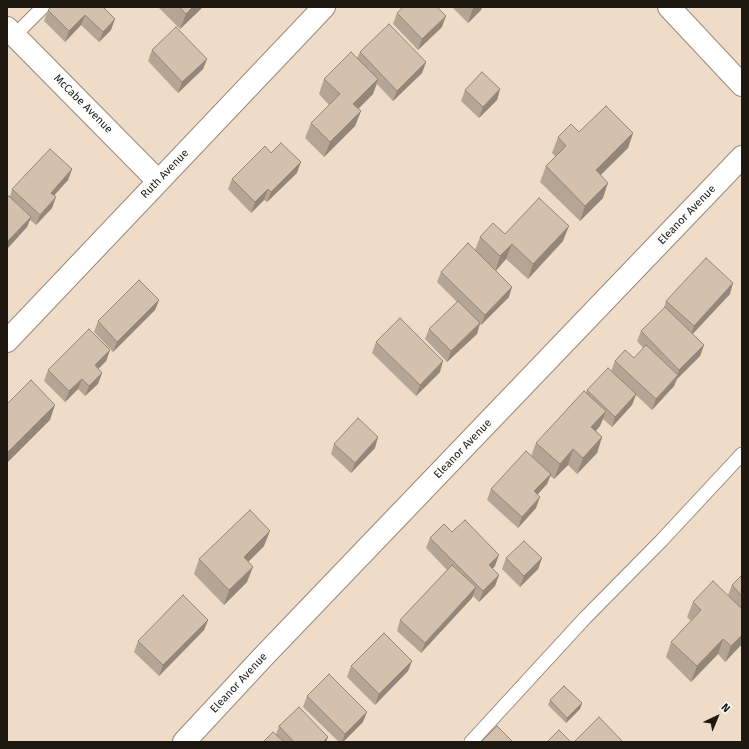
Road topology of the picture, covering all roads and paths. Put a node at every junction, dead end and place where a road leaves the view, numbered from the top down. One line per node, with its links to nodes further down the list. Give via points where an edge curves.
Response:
1 (43, 7): 4 (lane)
2 (324, 7): 7 (street, Ruth Avenue)
3 (669, 7): 5 (street)
4 (11, 32): 7 (street, McCabe Avenue)
5 (742, 85)
6 (742, 157): 10 (street, Eleanor Avenue)
7 (158, 181): 8 (street, Ruth Avenue)
8 (7, 341)
9 (742, 454): 11 (lane)
10 (184, 742)
11 (471, 742)

